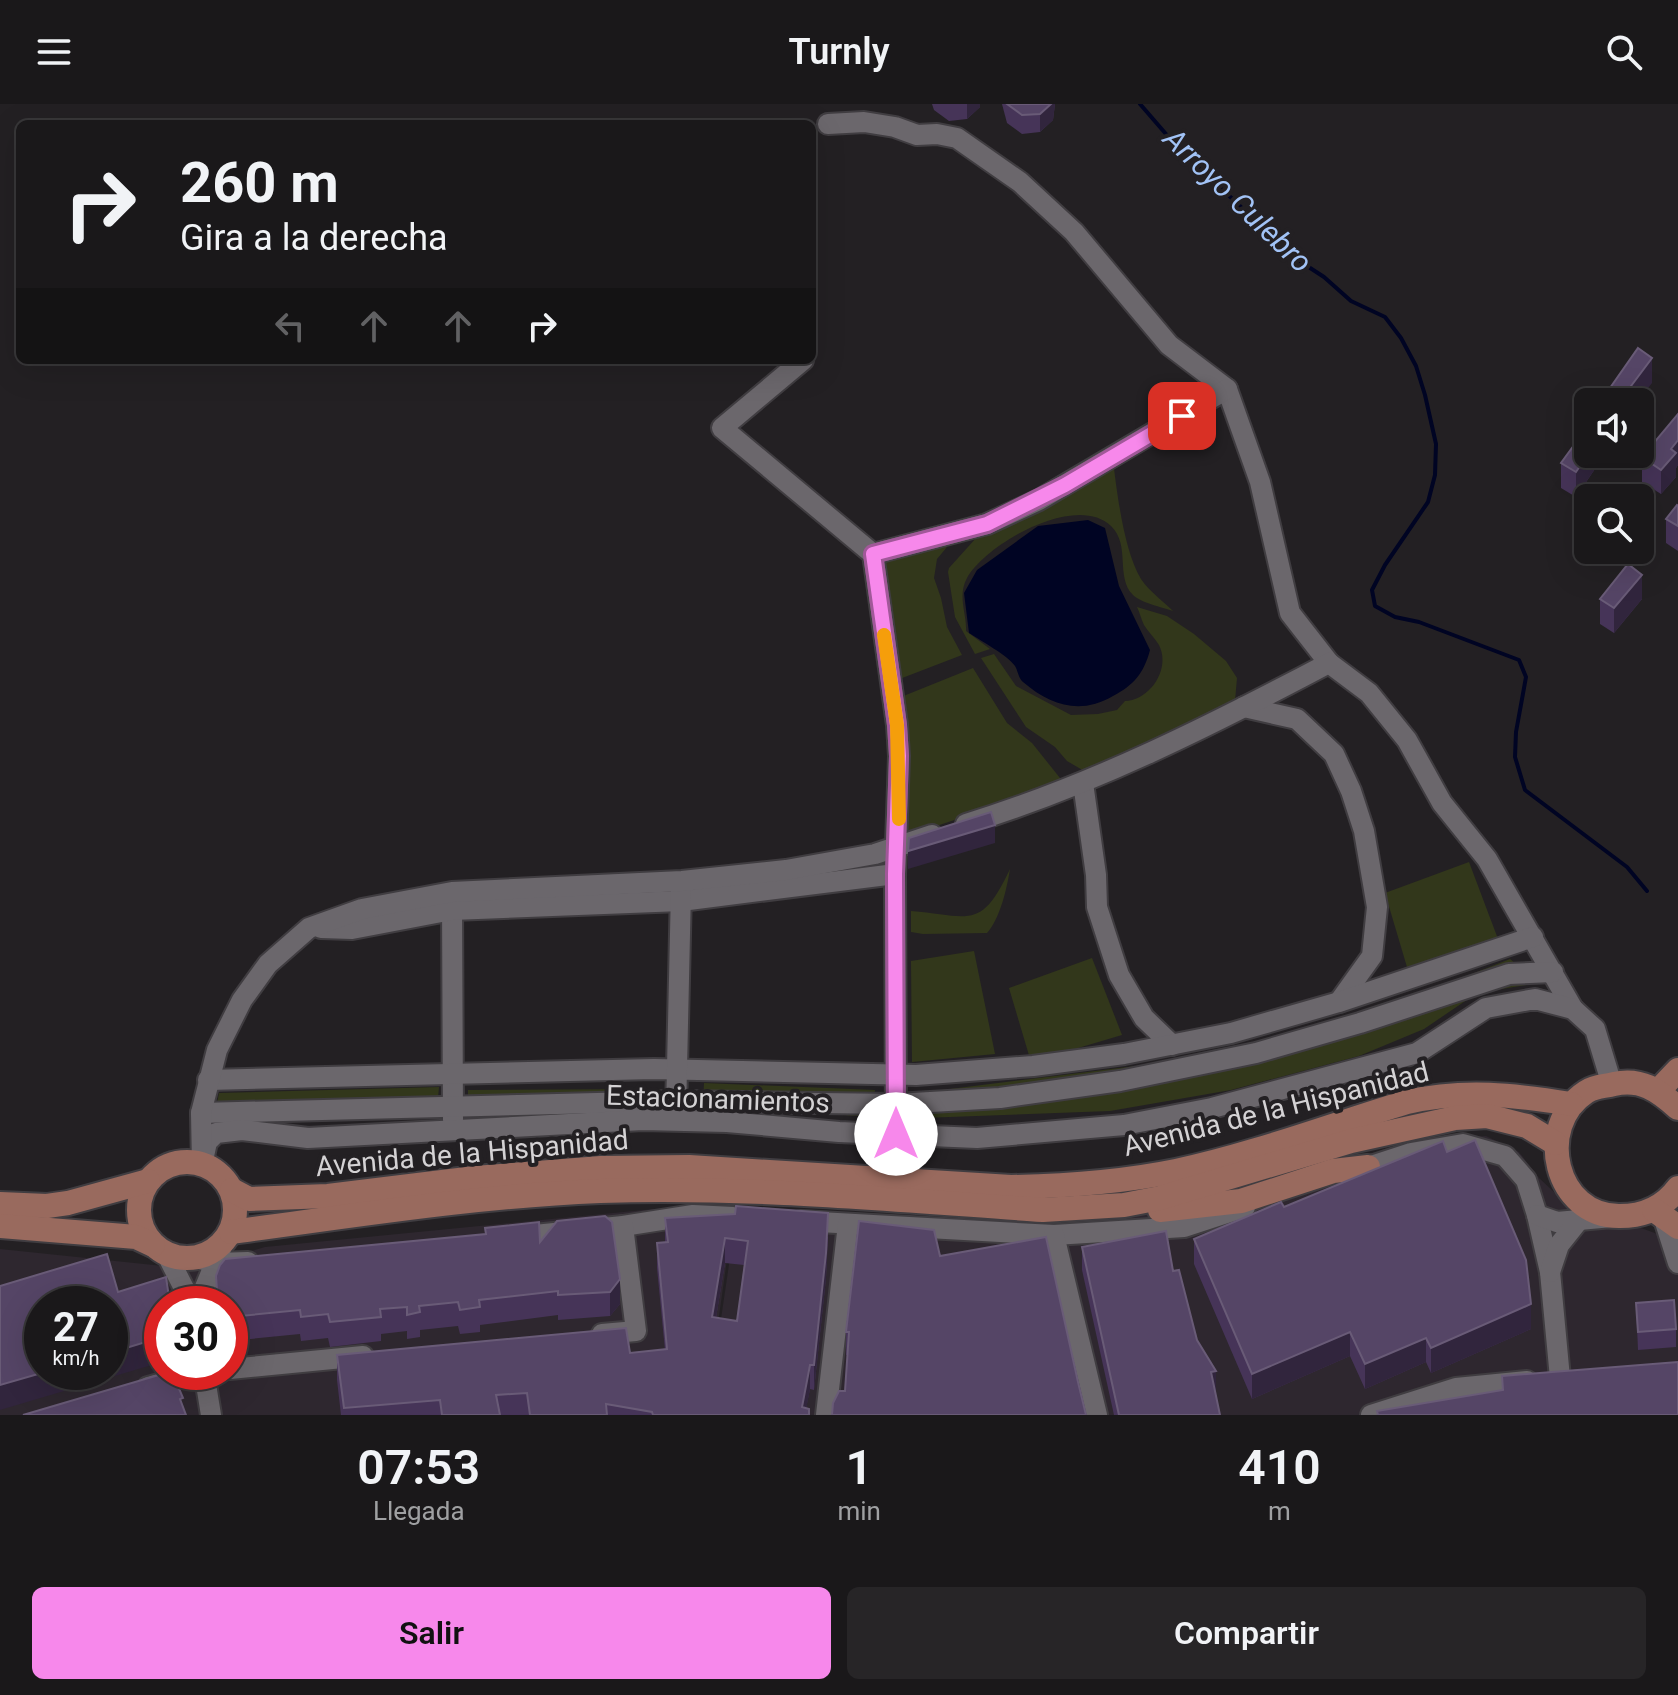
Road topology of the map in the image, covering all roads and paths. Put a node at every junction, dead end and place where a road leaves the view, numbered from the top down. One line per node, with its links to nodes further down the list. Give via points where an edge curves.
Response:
1 (828, 124): 3 (street, via 864,122 957,138 1020,182 1074,232 1169,345)
2 (798, 364): 4 (street, via 722,428)
3 (1227, 389): 4 (street, via 1026,506 987,524); 5 (street, via 1260,482 1290,613)
4 (873, 554): 8 (street, via 897,725)
5 (1329, 663): 6 (street); 12 (street, via 1369,693 1407,740 1442,803 1487,859)
6 (1244, 707): 7 (street); 14 (street, via 1297,719 1334,754 1364,831 1377,907 1372,956)
7 (1083, 783): 8 (street); 16 (street, via 1097,907 1119,975 1144,1018)
8 (897, 847): 9 (street); 10 (street)
9 (895, 874): 10 (street); 20 (street)
10 (681, 891): 11 (street); 17 (street)
11 (452, 901): 19 (street); 21 (street, via 362,909 309,928 268,964 242,1000)
12 (1533, 937): 13 (street); 14 (street)
13 (1553, 972): 15 (street); 24 (street, via 1509,974 1256,1053 1120,1081 1000,1098)
14 (1339, 1002): 16 (street)
15 (1573, 1009): 22 (street, via 1595,1029); 31 (street, Estacionamientos, via 1535,999 1486,1008 1417,1053 1212,1108 1124,1125 977,1138)
16 (1172, 1045): 20 (street, via 1033,1066)
17 (677, 1069): 19 (street); 20 (street); 28 (street)
18 (1678, 1070): 23 (main road)
19 (452, 1074): 21 (street); 26 (street)
20 (896, 1074): 24 (street)
21 (208, 1080): 29 (street)
22 (1612, 1085): 23 (main road, via 1641,1083); 25 (main road, via 1603,1084)
23 (1659, 1090): 27 (main road)
24 (896, 1104): 28 (street); 31 (street)
25 (1571, 1104): 32 (main road); 37 (main road, Avenida de la Hispanidad, via 1505,1094 1437,1095 1178,1170 1058,1186 689,1167 475,1178 328,1196 249,1199)
26 (452, 1108): 28 (street); 29 (street); 30 (street)
27 (1678, 1108)
28 (676, 1111): 30 (street, Estacionamientos); 31 (street, Estacionamientos, via 727,1122)
29 (201, 1113): 33 (street)
30 (453, 1130): 33 (street, Estacionamientos, via 308,1138 242,1130 216,1133 207,1142)
31 (896, 1134)
32 (1555, 1143): 39 (main road, Avenida de la Hispanidad, via 1527,1126 1487,1116 1455,1118 1351,1141 1160,1198); 41 (main road, via 1558,1168 1570,1191 1582,1204)
33 (202, 1164): 35 (main road, via 182,1162 163,1168); 37 (main road, via 220,1174)
34 (1368, 1167): 39 (main road, via 1333,1171 1241,1201 1099,1218); 40 (street, via 1463,1144 1505,1156 1526,1180); 49 (street, via 1184,1227)
35 (148, 1181): 38 (main road, via 68,1203); 51 (main road, via 139,1203 141,1226)
36 (1678, 1188): 42 (main road)
37 (232, 1190): 52 (main road, via 235,1218)
38 (0, 1204)
39 (1085, 1208): 52 (main road, Avenida de la Hispanidad, via 1043,1210 752,1190 599,1191 497,1198)
40 (1537, 1215): 45 (street, via 1557,1222); 55 (street)
41 (1615, 1216): 42 (main road); 45 (street)
42 (1665, 1217): 54 (street)
43 (755, 1218): 48 (street, via 693,1215)
44 (786, 1220): 46 (street)
45 (1579, 1220): 55 (street, via 1559,1245)
46 (848, 1224): 49 (street); 65 (street)
47 (0, 1226): 51 (main road, via 136,1237)
48 (623, 1226): 50 (street); 58 (street, via 636,1331)
49 (1054, 1235): 66 (street)
50 (498, 1238)
51 (160, 1250): 52 (main road, via 181,1259); 56 (street)
52 (219, 1252): 53 (street); 57 (street)
53 (262, 1260)
54 (1678, 1263)
55 (1550, 1272): 67 (street, via 1569,1377 1456,1388)
56 (181, 1286)
57 (205, 1286)
58 (580, 1336)
59 (376, 1355): 60 (street)
60 (248, 1367)
61 (144, 1388): 63 (street)
62 (206, 1390): 64 (street)
63 (132, 1391)
64 (211, 1415)
65 (826, 1415)
66 (1097, 1415)
67 (1371, 1415)

